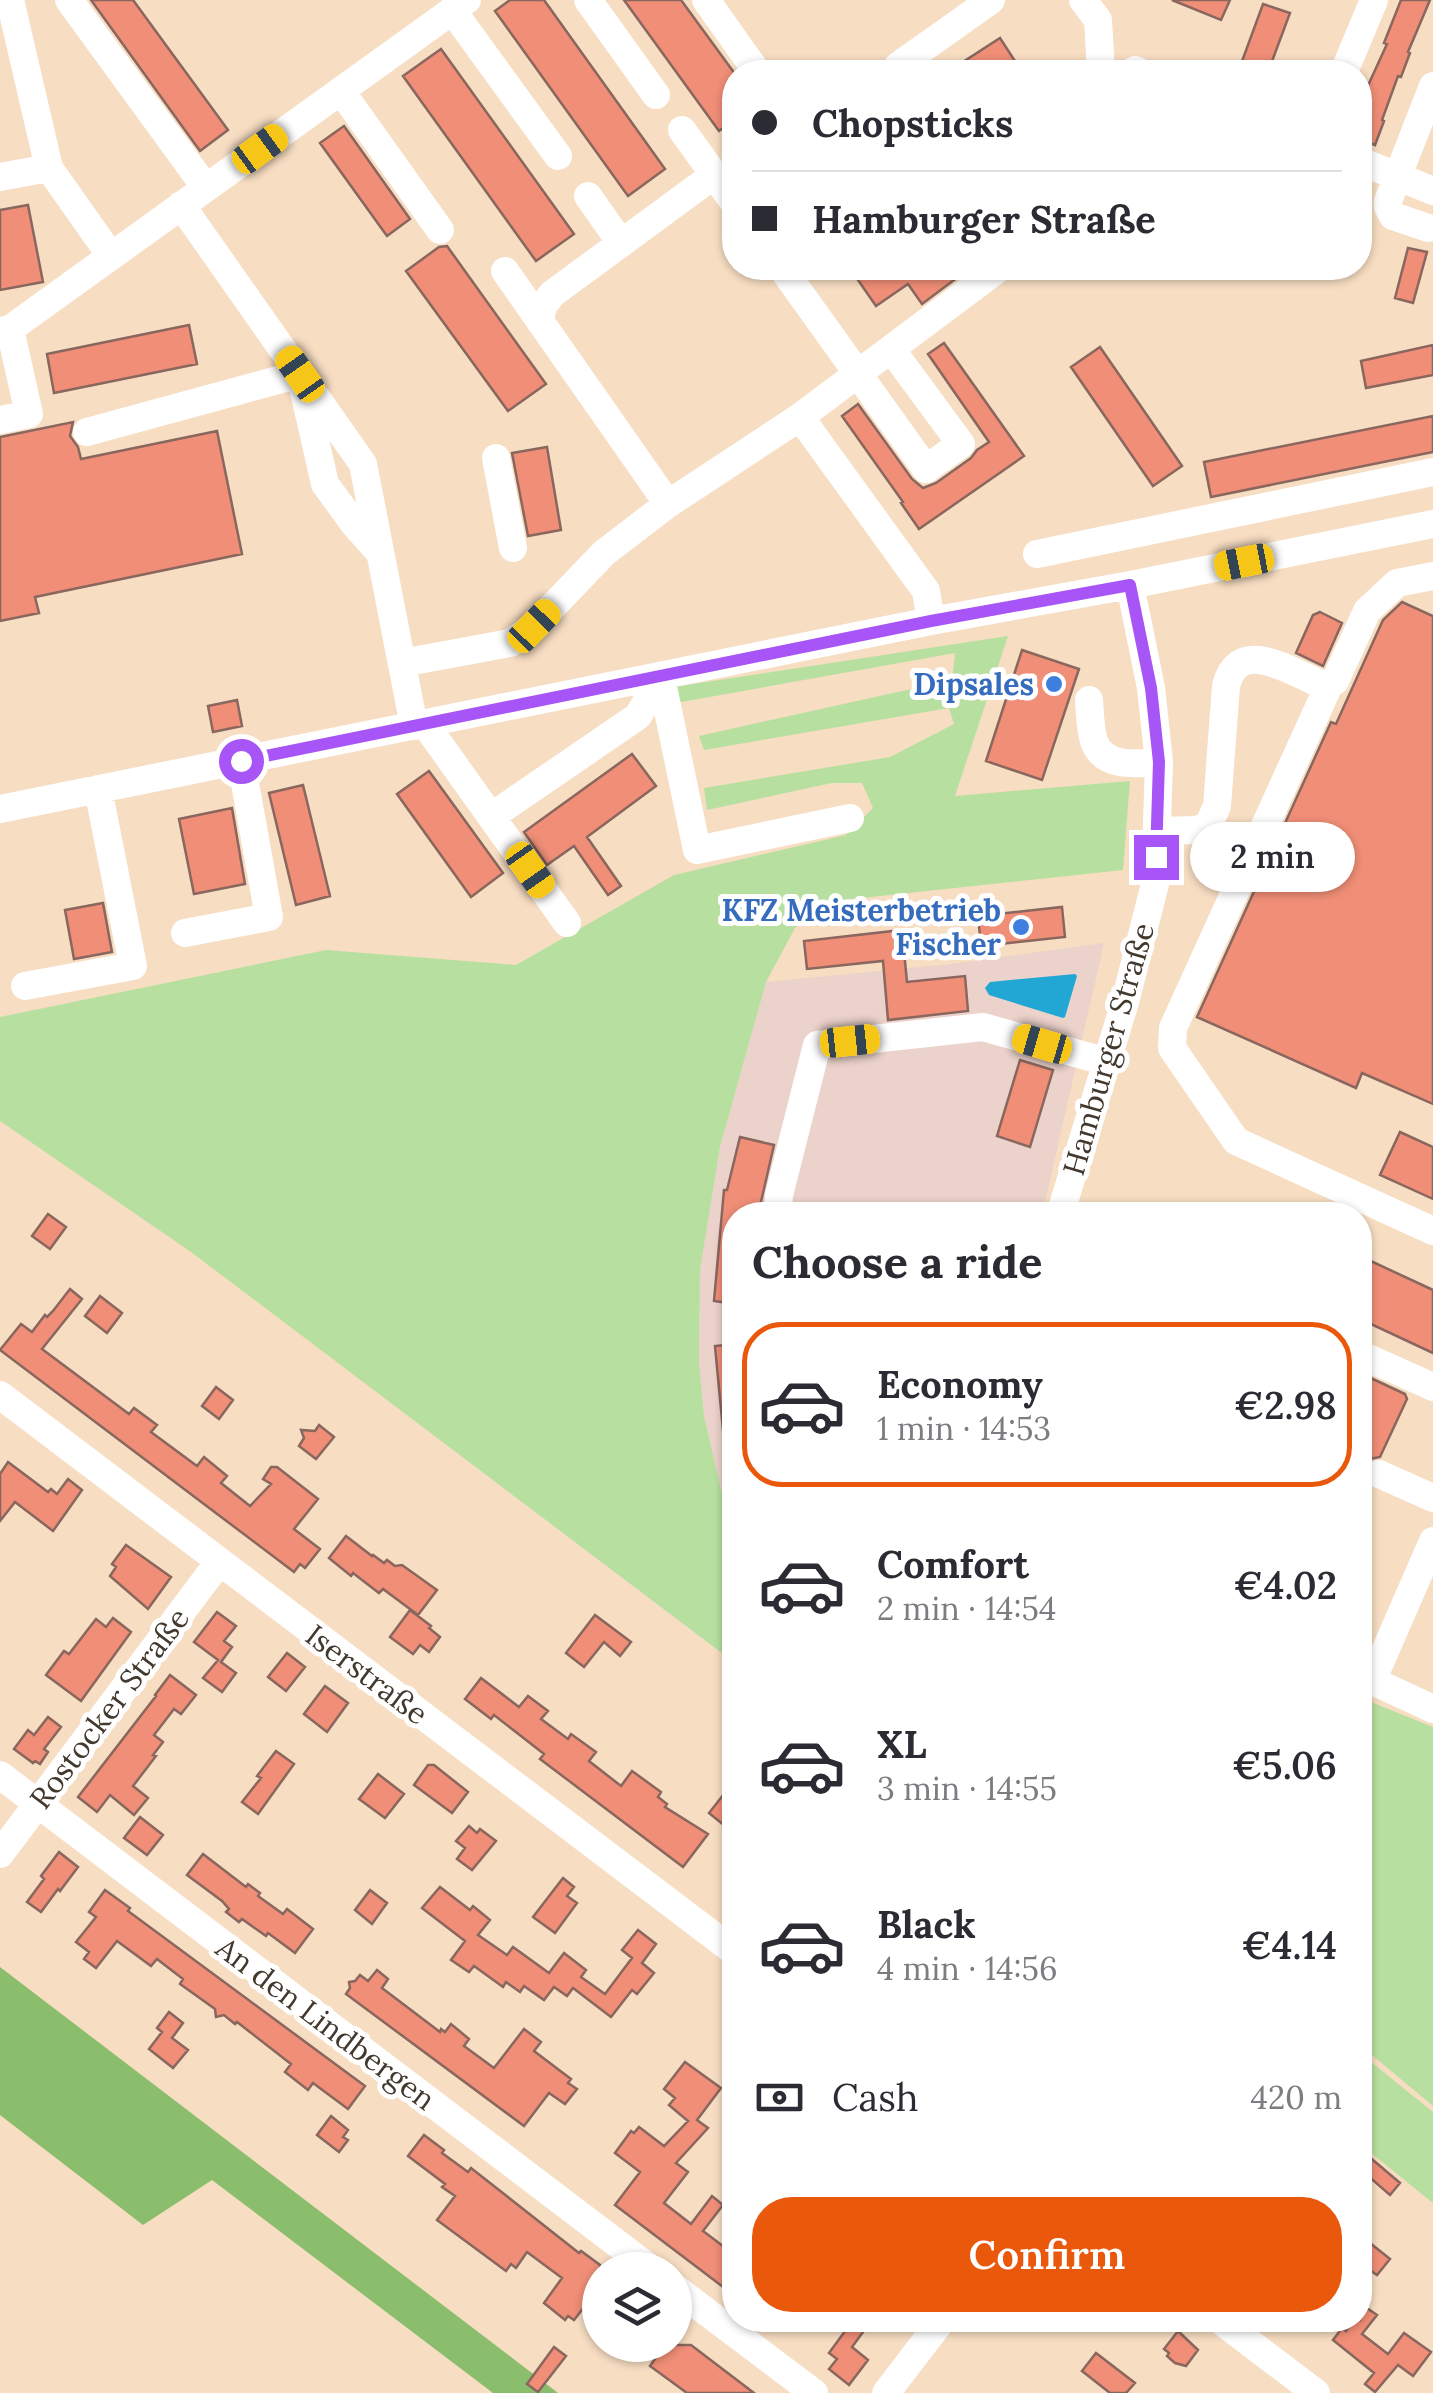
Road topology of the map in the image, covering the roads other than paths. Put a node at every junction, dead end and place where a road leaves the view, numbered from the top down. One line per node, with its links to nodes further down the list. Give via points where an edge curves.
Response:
1 (10, 0): 19 (street)
2 (69, 0): 24 (street)
3 (588, 0): 15 (street)
4 (706, 0): 9 (street)
5 (992, 0): 10 (street)
6 (1083, 0): 11 (street, via 1098,20)
7 (1374, 0): 12 (street)
8 (460, 5): 14 (street); 17 (street)
9 (748, 60)
10 (907, 60)
11 (1100, 60)
12 (1349, 60)
13 (1433, 86): 21 (street)
14 (341, 90): 24 (street); 29 (street)
15 (656, 95)
16 (682, 130): 20 (street)
17 (558, 156)
18 (1372, 166): 21 (street)
19 (49, 168): 22 (street); 31 (street)
20 (714, 176): 23 (street); 30 (street)
21 (1397, 176): 25 (street); 28 (street, via 1388,201 1393,216)
22 (0, 177)
23 (722, 187)
24 (206, 188): 27 (street)
25 (1433, 191)
26 (588, 196): 30 (street)
27 (182, 205): 31 (street); 38 (street)
28 (1428, 228)
29 (440, 230)
30 (621, 243): 35 (street, via 552,294)
31 (110, 256): 36 (street)
32 (505, 271): 35 (street)
33 (791, 280): 39 (street)
34 (978, 280): 37 (street)
35 (540, 322): 45 (street)
36 (5, 330): 41 (street, via 29,414)
37 (891, 348): 39 (street); 39 (street, via 960,444 926,469)
38 (300, 374): 42 (street); 48 (street, via 363,464); 48 (street, via 325,484)
39 (858, 374): 40 (street)
40 (800, 417): 45 (street); 52 (street, via 926,591)
41 (0, 420)
42 (87, 432)
43 (496, 458): 47 (street)
44 (1433, 472): 49 (street)
45 (668, 504): 53 (street, via 604,553 510,643)
46 (1433, 524): 51 (street)
47 (514, 548)
48 (380, 554): 53 (street)
49 (1037, 554)
50 (1433, 576): 55 (street, via 1397,583 1367,611)
51 (1130, 585): 52 (street); 59 (street, Hamburger Straße)
52 (931, 621): 54 (street)
53 (402, 663): 57 (street)
54 (661, 677): 57 (street); 62 (street, via 638,716); 63 (street, via 697,850)
55 (1329, 685): 64 (street, via 1264,660 1238,663 1226,686 1217,806 1198,830); 71 (street, via 1173,1028 1172,1048 1236,1141)
56 (1089, 700): 59 (street, via 1094,741 1109,759)
57 (420, 725): 58 (street); 62 (street)
58 (241, 761): 60 (street); 66 (street, via 269,918)
59 (1159, 762): 64 (street, Hamburger Straße)
60 (98, 790): 61 (street); 67 (street, via 133,966)
61 (0, 809)
62 (492, 816): 65 (street)
63 (850, 818)
64 (1158, 830): 68 (street, Hamburger Straße, via 1155,884)
65 (567, 923)
66 (185, 933)
67 (26, 986)
68 (1107, 1062): 69 (street, via 983,1027 817,1044); 70 (street, Hamburger Straße)
69 (779, 1202)
70 (1064, 1202)
71 (1370, 1202)
72 (1372, 1203): 73 (street)
73 (1433, 1231)
74 (1372, 1360): 75 (street)
75 (1433, 1386)
76 (0, 1395): 80 (street, Iserstraße)
77 (1379, 1474): 78 (street)
78 (1433, 1498)
79 (1433, 1541): 81 (street)
80 (219, 1562): 85 (street, Rostocker Straße); 87 (street, Iserstraße)
81 (1372, 1666)
82 (1372, 1681): 83 (street)
83 (1433, 1709)
84 (0, 1775): 85 (street, An den Lindbergen)
85 (37, 1803): 86 (street, Rostocker Straße); 88 (street, An den Lindbergen)
86 (0, 1854)
87 (722, 1942)
88 (628, 2252)
89 (692, 2301): 90 (street)
90 (722, 2324)
91 (733, 2332): 94 (street)
92 (933, 2332): 95 (street)
93 (1236, 2332): 96 (street)
94 (814, 2393)
95 (886, 2393)
96 (1316, 2393)

